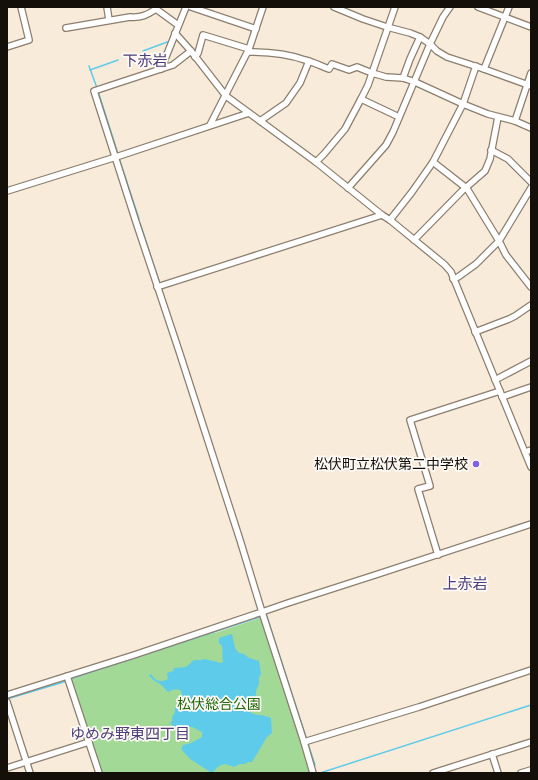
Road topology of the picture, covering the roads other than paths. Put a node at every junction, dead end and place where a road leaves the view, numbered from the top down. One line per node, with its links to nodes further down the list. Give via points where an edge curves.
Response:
1 (21, 7): 21 (street, via 29,40)
2 (107, 7): 12 (street)
3 (186, 7): 13 (street)
4 (191, 7): 17 (street)
5 (263, 7): 17 (street)
6 (395, 7): 14 (street)
7 (450, 7): 20 (street)
8 (478, 7): 11 (street)
9 (509, 7): 11 (street)
10 (338, 8): 14 (street)
11 (504, 17): 15 (street); 28 (street)
12 (109, 20): 13 (street, via 137,18 156,9); 16 (street)
13 (178, 25): 18 (street)
14 (387, 27): 19 (street); 29 (street)
15 (531, 27)
16 (66, 28)
17 (256, 29): 23 (street)
18 (175, 33): 22 (street); 27 (street)
19 (420, 37): 20 (street); 31 (street)
20 (430, 44): 26 (street, via 447,57); 32 (street)
21 (7, 47)
22 (191, 51): 24 (street); 27 (street, via 173,65)
23 (249, 51): 24 (street, via 203,35); 25 (street); 34 (street)
24 (195, 57): 34 (street)
25 (310, 61): 29 (street, via 329,69 332,64 349,70 357,67); 40 (street, via 300,83 286,103)
26 (476, 66): 28 (street); 36 (street)
27 (161, 69): 45 (street, via 94,91)
28 (484, 69): 33 (street)
29 (372, 73): 31 (street); 35 (street)
30 (531, 73): 33 (street)
31 (403, 78): 32 (street)
32 (415, 82): 36 (street); 39 (street)
33 (529, 85): 41 (street)
34 (226, 96): 37 (street); 42 (street)
35 (361, 99): 39 (street); 46 (street, via 345,129)
36 (463, 104): 38 (street); 47 (street)
37 (249, 113): 40 (street); 42 (street)
38 (498, 117): 41 (street); 44 (street)
39 (399, 118): 50 (street, via 386,145)
40 (260, 121): 46 (street)
41 (515, 121): 43 (street)
42 (210, 125): 45 (street)
43 (531, 128)
44 (492, 150): 48 (street, via 508,159); 49 (street, via 485,172)
45 (116, 157): 52 (street); 58 (street)
46 (316, 162): 50 (street)
47 (432, 162): 49 (street); 54 (street)
48 (531, 182)
49 (466, 187): 55 (street); 56 (street)
50 (348, 188): 53 (street)
51 (531, 188): 56 (street)
52 (7, 191)
53 (382, 215): 54 (street); 58 (street)
54 (390, 220): 55 (street)
55 (414, 240): 57 (street, via 446,265)
56 (499, 241): 57 (street, via 476,264); 59 (street, via 506,255)
57 (453, 279): 61 (street)
58 (157, 286): 70 (street)
59 (531, 287)
60 (531, 305): 61 (street, via 509,319)
61 (476, 332): 63 (street)
62 (531, 361): 63 (street)
63 (495, 380): 65 (street)
64 (531, 387): 65 (street)
65 (501, 394): 66 (street); 69 (street, via 410,420 430,486 418,489)
66 (528, 451): 67 (street)
67 (531, 467)
68 (531, 524): 69 (street)
69 (438, 555): 70 (street)
70 (262, 612): 72 (street); 76 (street)
71 (531, 670): 76 (street)
72 (67, 676): 73 (street); 75 (street)
73 (7, 695)
74 (7, 702): 79 (street)
75 (89, 742): 79 (street); 83 (street)
76 (306, 742): 84 (street)
77 (531, 742): 78 (street)
78 (492, 754): 85 (street); 86 (street)
79 (26, 762): 80 (street); 82 (street)
80 (7, 768)
81 (531, 770): 87 (street)
82 (30, 773)
83 (99, 773)
84 (313, 773)
85 (433, 773)
86 (498, 773)
87 (521, 773)

